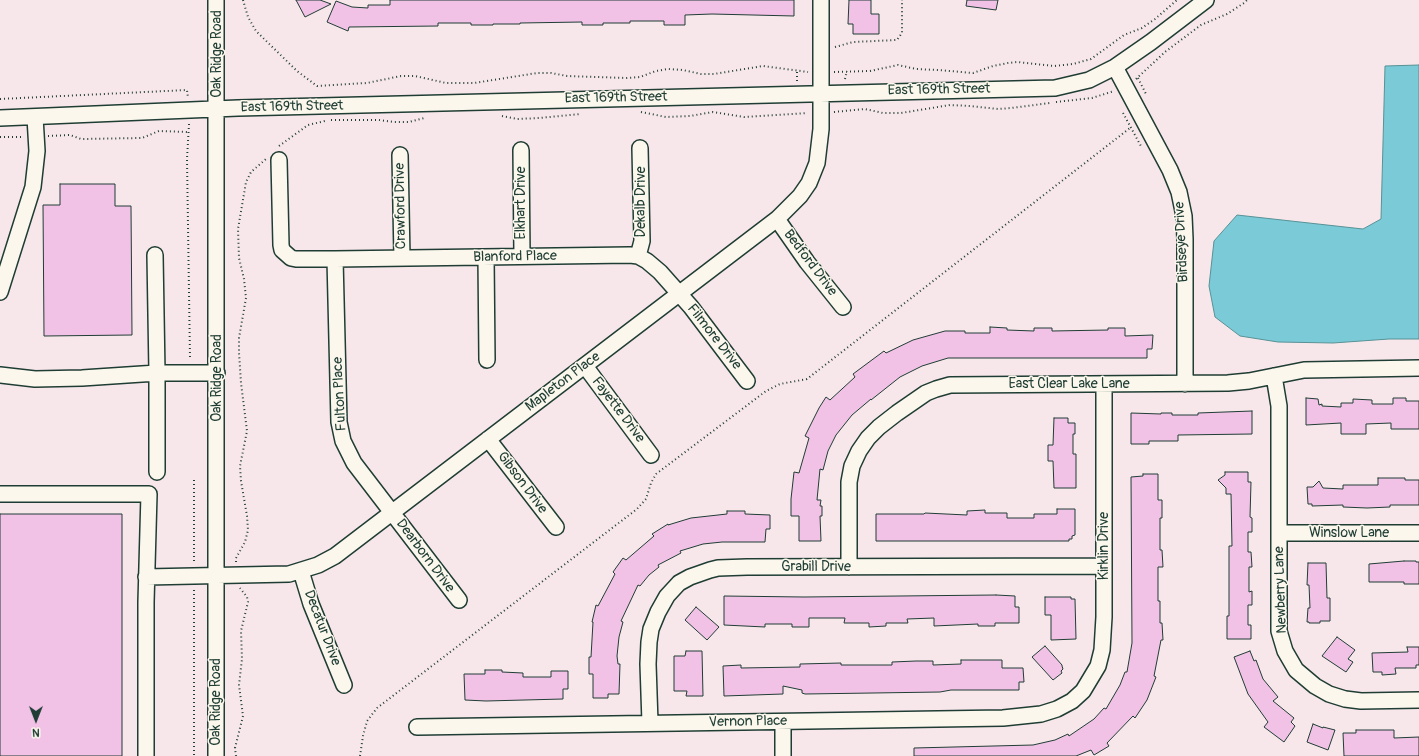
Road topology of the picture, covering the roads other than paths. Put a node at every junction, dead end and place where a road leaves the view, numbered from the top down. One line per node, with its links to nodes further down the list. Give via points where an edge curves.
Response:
1 (216, 0): 6 (street, Oak Ridge Road)
2 (821, 0): 5 (street, Mapleton Place)
3 (1206, 0): 4 (street, East 169th Street)
4 (1115, 67): 5 (street, East 169th Street, via 1089,80 1055,88); 32 (street, Birdseye Drive, via 1170,170 1179,192 1185,239)
5 (821, 93): 6 (street, East 169th Street); 13 (street, Mapleton Place, via 820,147 817,163 809,183 800,196)
6 (217, 109): 7 (street, East 169th Street); 27 (street, Oak Ridge Road)
7 (35, 117): 8 (street, East 169th Street); 20 (street, via 37,151 33,187)
8 (0, 118)
9 (640, 148): 16 (street, Dekalb Drive, via 642,241)
10 (521, 150): 15 (street, Elkhart Drive)
11 (275, 155): 19 (street, Blanford Place, via 282,250 286,255 296,259)
12 (400, 155): 18 (street, Crawford Drive)
13 (777, 219): 21 (street, Mapleton Place); 22 (street, Bedford Drive)
14 (155, 255): 26 (street)
15 (522, 256): 16 (street, Blanford Place); 17 (street, Blanford Place)
16 (638, 256): 21 (street, Blanford Place, via 660,272)
17 (486, 257): 18 (street, Blanford Place); 23 (street)
18 (402, 258): 19 (street, Blanford Place)
19 (336, 259): 37 (street, Fulton Place, via 340,430 354,463)
20 (0, 292)
21 (679, 294): 24 (street, Mapleton Place); 30 (street, Filmore Drive)
22 (843, 307)
23 (487, 360)
24 (584, 366): 33 (street, Mapleton Place); 34 (street, Fayette Drive)
25 (1419, 368): 29 (street, East Clear Lake Lane, via 1304,370)
26 (157, 374): 27 (street); 28 (street, via 35,379); 35 (street)
27 (217, 374): 44 (street, Oak Ridge Road)
28 (0, 375)
29 (1274, 376): 32 (street, East Clear Lake Lane, via 1228,384); 39 (street, Newberry Lane, via 1279,406)
30 (748, 381)
31 (1104, 384): 32 (street, East Clear Lake Lane); 41 (street, Kirklin Drive); 42 (street, East Clear Lake Lane, via 950,385 926,393 897,413 868,438 852,466 848,499)
32 (1185, 384)
33 (488, 439): 37 (street, Mapleton Place); 38 (street, Gibson Drive)
34 (651, 455)
35 (157, 472)
36 (0, 494): 45 (street, via 149,494)
37 (392, 512): 43 (street, Mapleton Place, via 335,556); 46 (street, Dearborn Drive)
38 (556, 527)
39 (1279, 533): 40 (street, Winslow Lane); 49 (street, Newberry Lane, via 1279,631 1285,651 1296,670 1324,692 1345,699)
40 (1419, 533)
41 (1104, 566): 42 (street, Grabill Drive); 48 (street, Kirklin Drive, via 1102,650 1091,680 1084,692)
42 (849, 567): 51 (street, Grabill Drive, via 718,568 679,583 667,596 651,629 648,664)
43 (301, 572): 44 (street, Mapleton Place); 47 (street, Decatur Drive, via 311,604)
44 (216, 575): 45 (street, Mapleton Place); 54 (street, Oak Ridge Road)
45 (146, 577): 53 (street)
46 (459, 600)
47 (344, 685)
48 (1075, 698): 50 (street, Vernon Place, via 1057,709 1026,717)
49 (1419, 700)
50 (783, 722): 51 (street, Vernon Place); 55 (street)
51 (650, 723): 52 (street, Vernon Place)
52 (417, 727)
53 (146, 756)
54 (216, 756)
55 (783, 756)

